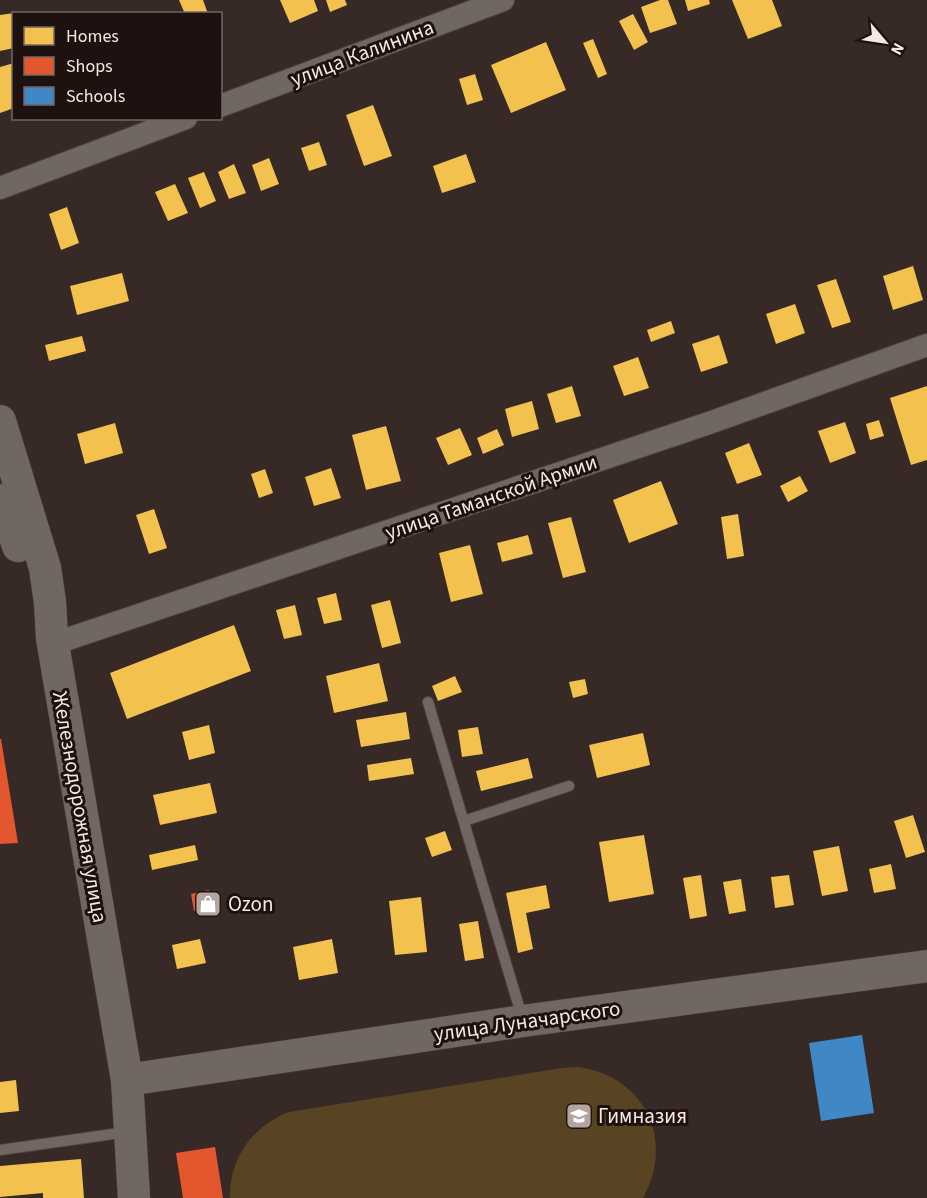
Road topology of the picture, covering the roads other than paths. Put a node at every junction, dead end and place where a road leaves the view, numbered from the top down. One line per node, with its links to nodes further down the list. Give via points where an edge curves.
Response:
1 (503, 0): 2 (street, улица Калинина)
2 (222, 105)
3 (181, 120): 4 (street)
4 (0, 188)
5 (927, 345): 8 (street, улица Таманской Армии, via 709,423)
6 (0, 421): 8 (main road, Железнодорожная улица, via 45,568)
7 (0, 500): 8 (main road)
8 (52, 641): 14 (main road, Железнодорожная улица)
9 (428, 702): 11 (lane)
10 (569, 786): 11 (lane)
11 (464, 820): 13 (lane)
12 (927, 966): 13 (main road, улица Луначарского)
13 (523, 1021): 14 (main road, улица Луначарского)
14 (127, 1080): 15 (main road, Железнодорожная улица)
15 (131, 1132): 16 (lane); 17 (main road, Железнодорожная улица)
16 (0, 1150)
17 (134, 1198)

